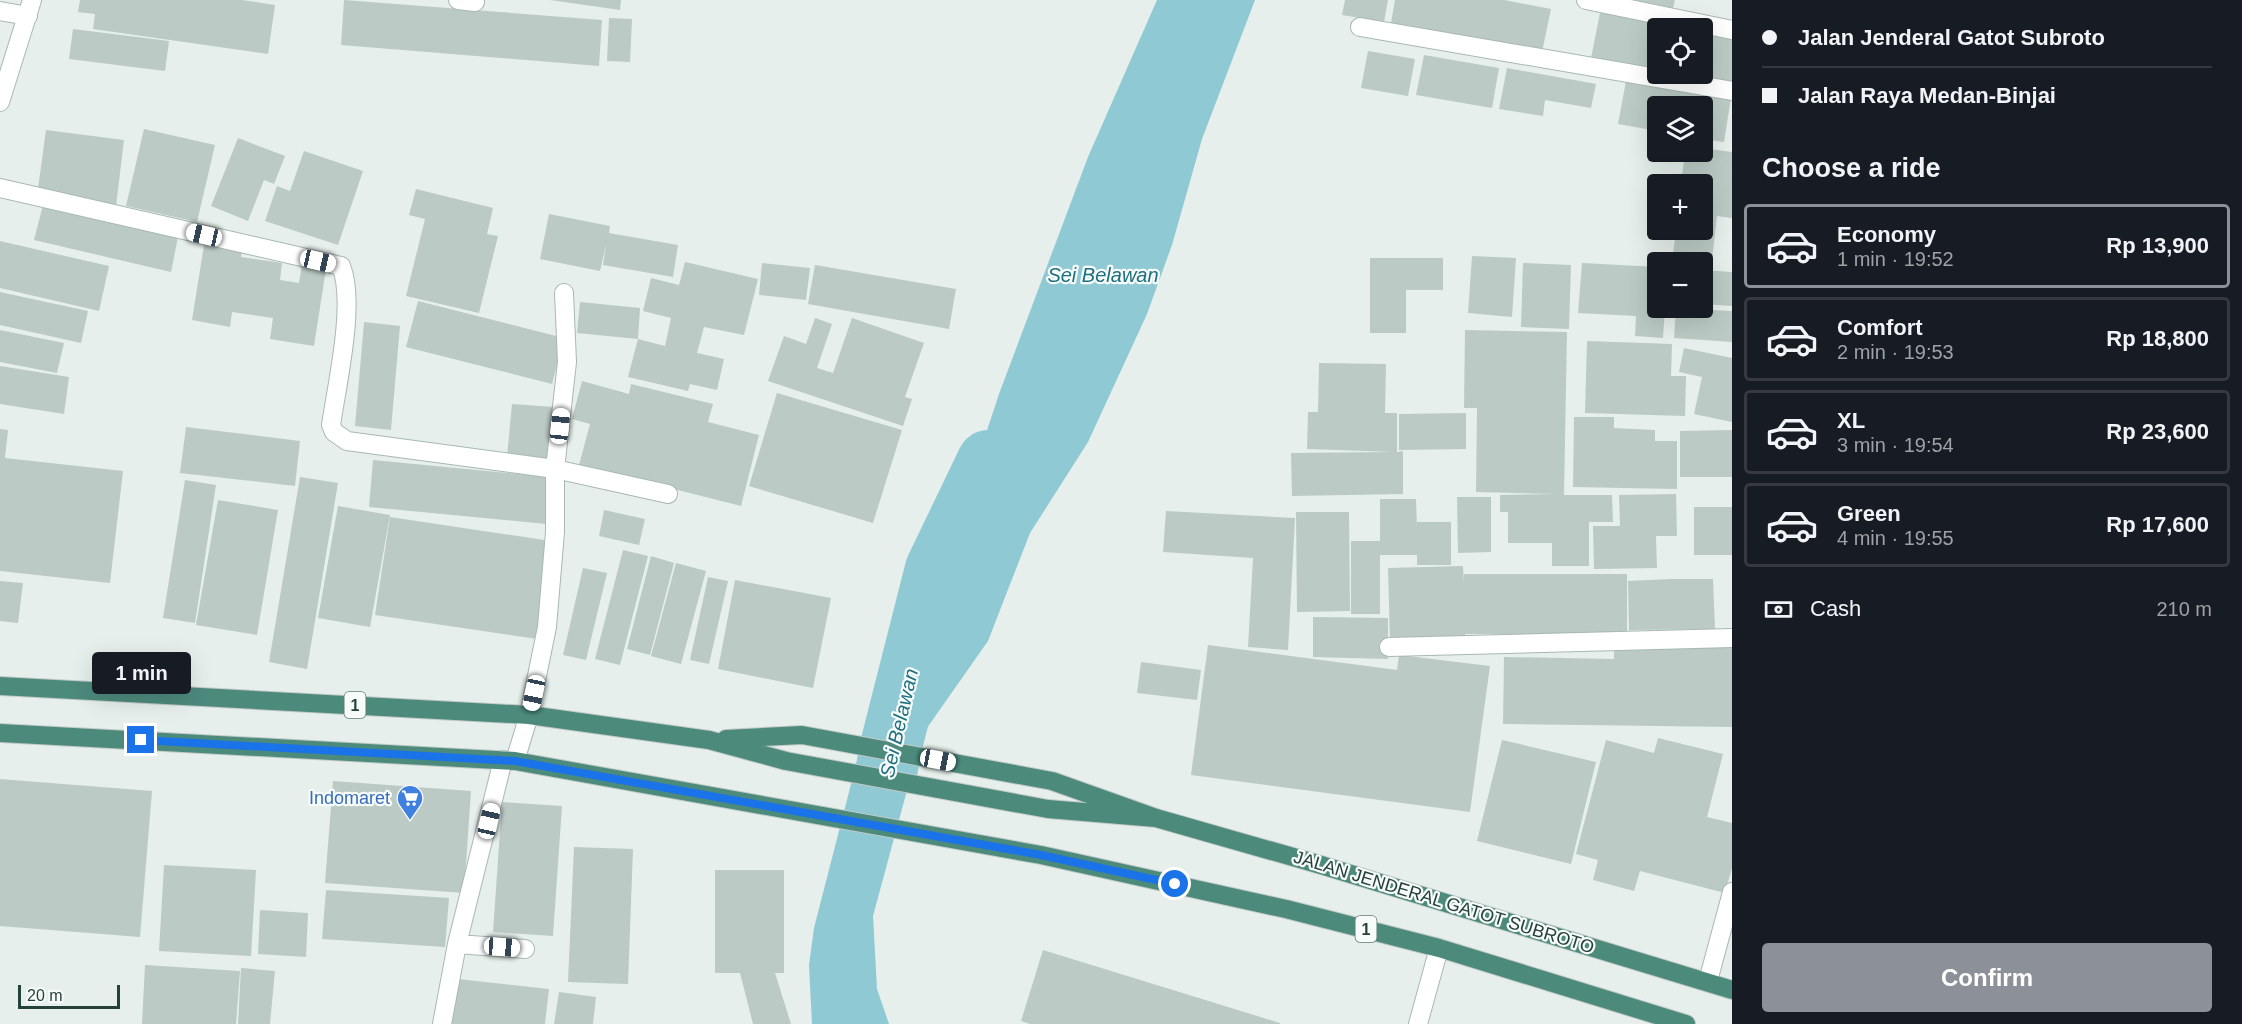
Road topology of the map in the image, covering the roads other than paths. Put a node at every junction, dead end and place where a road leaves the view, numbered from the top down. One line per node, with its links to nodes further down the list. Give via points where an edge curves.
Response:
1 (1586, 0): 5 (street)
2 (30, 8): 3 (street); 7 (street)
3 (0, 11)
4 (1360, 27): 6 (street)
5 (1732, 30)
6 (1732, 92)
7 (0, 102)
8 (0, 188): 10 (street, via 340,266 347,281 347,308 334,432 347,441)
9 (564, 293): 10 (street, via 567,362)
10 (555, 469): 11 (street); 15 (street, via 548,627)
11 (668, 494)
12 (1732, 638): 13 (street)
13 (1389, 647)
14 (0, 686): 15 (highway, 1)
15 (529, 715): 17 (highway, 1); 18 (street)
16 (0, 733): 18 (highway, 1)
17 (709, 740): 19 (highway, JALAN JENDERAL GATOT SUBROTO / 1, via 786,761 1048,810); 19 (highway, JALAN JENDERAL GATOT SUBROTO / 1, via 802,735 1052,781)
18 (509, 760): 21 (street); 22 (highway, 1, via 1041,855 1286,909)
19 (1156, 818): 24 (highway, JALAN JENDERAL GATOT SUBROTO / 1)
20 (1732, 892): 24 (street)
21 (457, 944): 23 (street); 26 (street)
22 (1439, 948): 27 (street); 28 (highway, 1)
23 (525, 949)
24 (1708, 981): 25 (highway, JALAN JENDERAL GATOT SUBROTO / 1)
25 (1732, 990)
26 (442, 1024)
27 (1418, 1024)
28 (1686, 1024)

